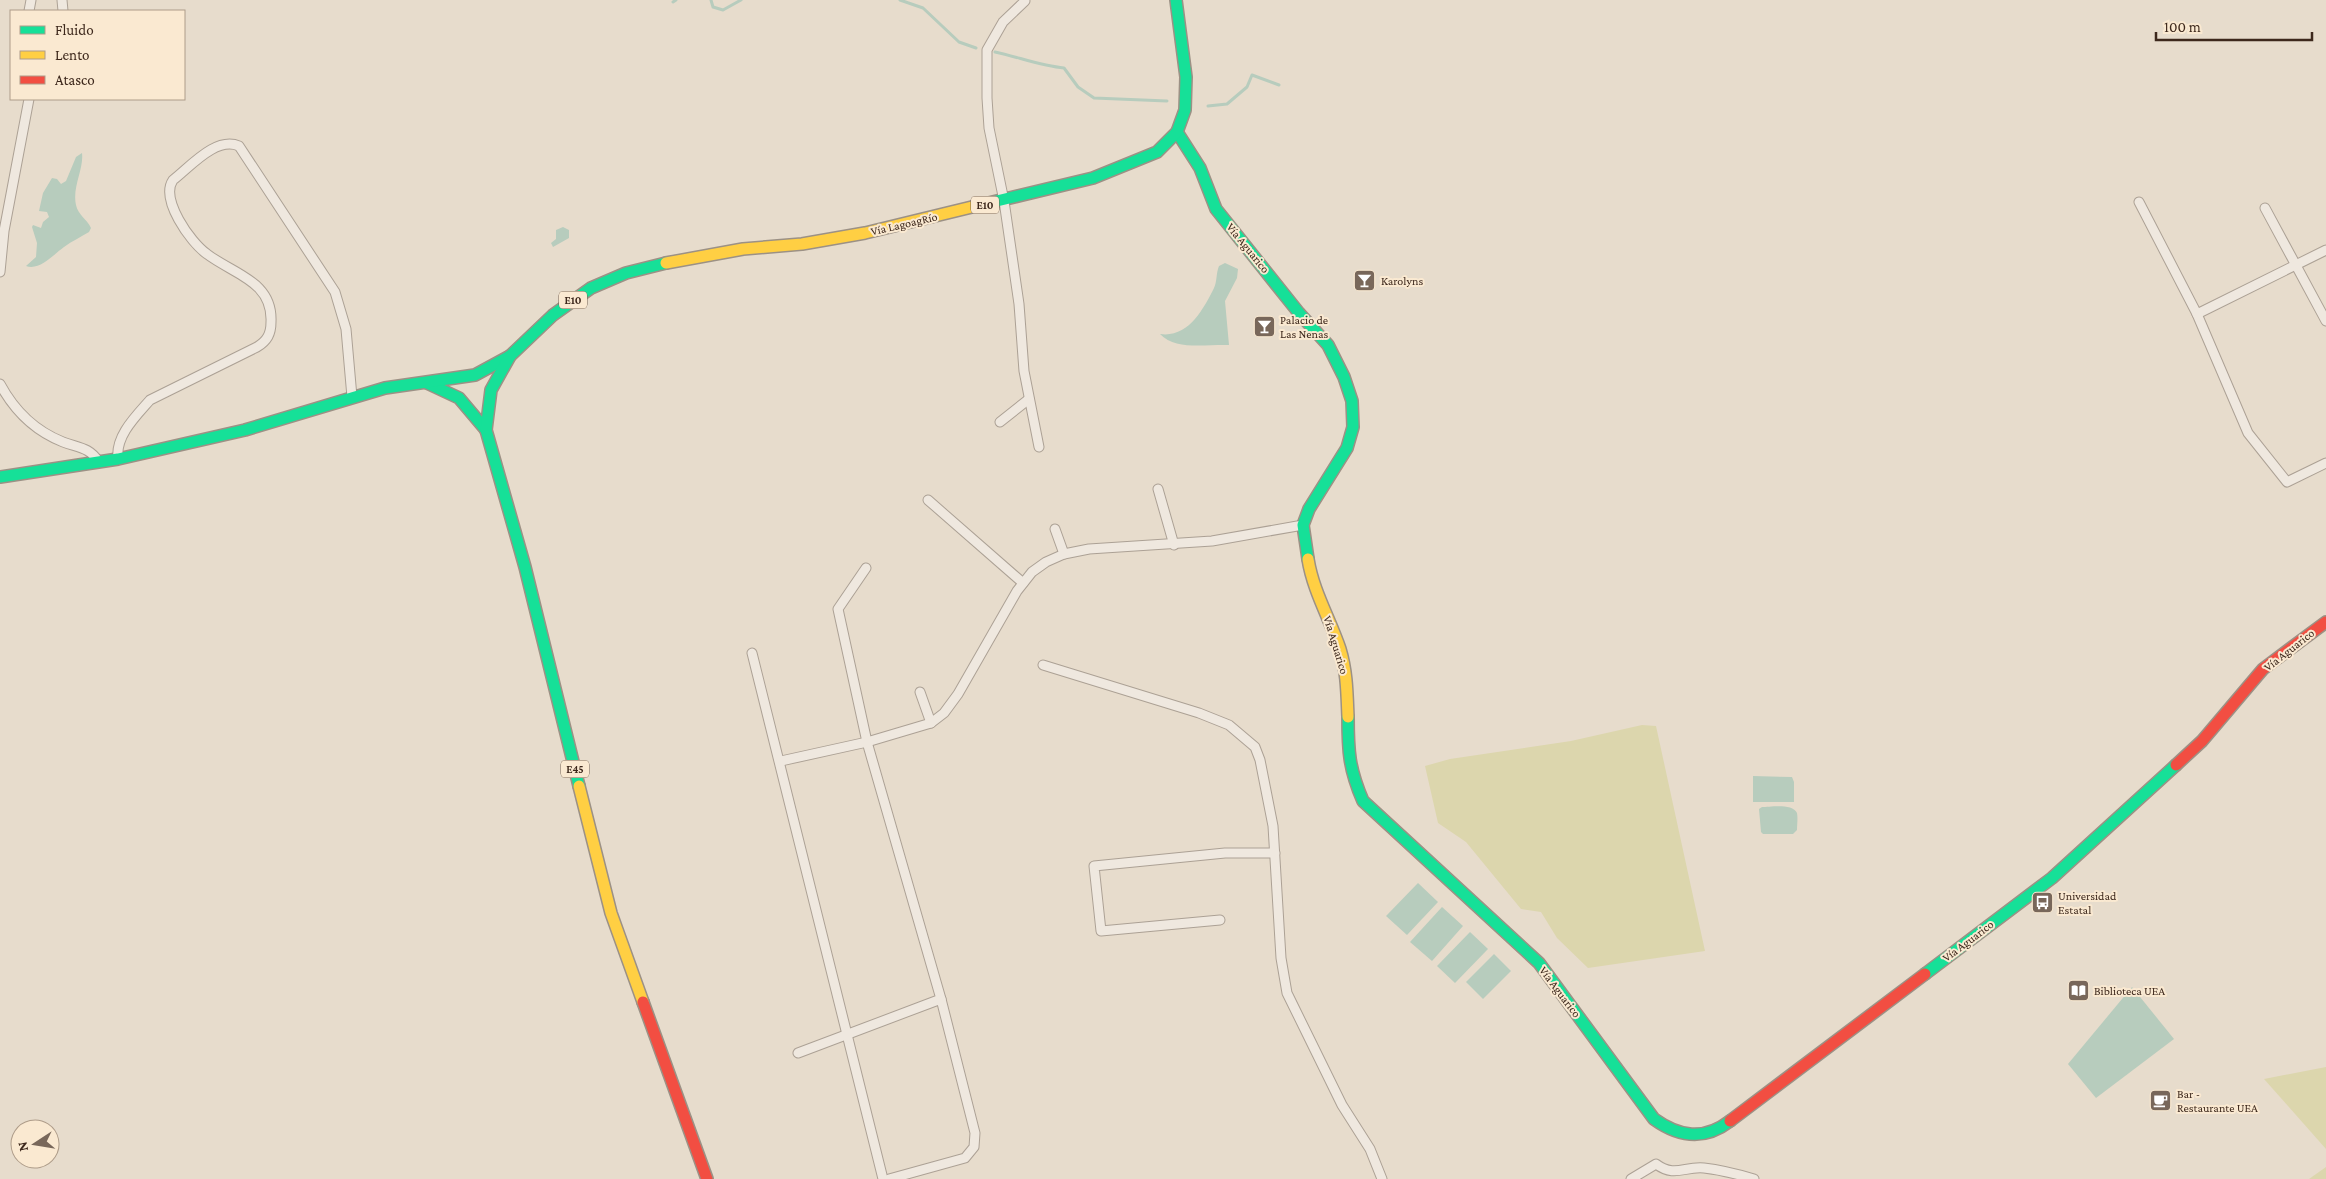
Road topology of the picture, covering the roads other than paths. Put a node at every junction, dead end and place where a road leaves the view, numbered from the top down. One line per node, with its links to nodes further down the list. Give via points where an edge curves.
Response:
1 (1176, 0): 4 (main road, Vía LagoagRío / E10, via 1186,78 1185,110)
2 (1025, 1): 5 (street, via 1003,22 987,50 989,128)
3 (29, 100): 10 (street, via 4,231)
4 (1177, 132): 5 (main road, Vía LagoagRío / E10, via 1157,152 1136,162 1093,178); 27 (main road, Vía Aguarico, via 1200,168 1216,209 1328,345 1352,401 1353,427 1346,448 1309,509)
5 (1004, 201): 13 (main road, Vía LagoagRío / E10, via 865,233 802,244 742,249 626,273 575,298); 17 (street)
6 (2138, 202): 11 (street)
7 (2265, 208): 9 (street)
8 (2326, 250): 9 (street)
9 (2297, 266): 11 (street); 12 (street)
10 (0, 272)
11 (2197, 314): 23 (street, via 2248,434 2287,482)
12 (2326, 321)
13 (510, 356): 14 (main road, via 475,375); 19 (main road, E45, via 491,390)
14 (427, 383): 16 (main road, via 386,388); 19 (main road, via 459,398)
15 (0, 384): 22 (street, via 22,416 55,438 86,448)
16 (352, 397): 21 (main road, via 246,430); 21 (street, via 346,329 335,292 240,146 233,143 218,146 173,180 168,187 168,196 176,214 205,253 245,275 266,297 271,310 269,335 257,347 150,400 120,441)
17 (1029, 399): 18 (street); 20 (street)
18 (1000, 422)
19 (486, 430): 45 (main road, E45, via 526,567 611,913)
20 (1039, 447)
21 (118, 459): 22 (main road)
22 (99, 462): 24 (main road)
23 (2326, 463)
24 (0, 477)
25 (1158, 489): 29 (street)
26 (928, 500): 32 (street)
27 (1303, 525): 29 (street); 33 (main road, Vía Aguarico, via 1310,573 1340,649 1347,676 1348,752 1352,776 1363,801 1538,963 1654,1120 1671,1132 1686,1136 1726,1124 2052,878 2202,741 2262,670)
28 (1055, 530): 30 (street)
29 (1174, 545): 30 (street, via 1089,549)
30 (1064, 554): 32 (street, via 1046,562)
31 (866, 568): 38 (street, via 838,609)
32 (1023, 583): 37 (street, via 958,694 944,713)
33 (2326, 622)
34 (752, 653): 39 (street)
35 (1043, 665): 40 (street, via 1199,713 1228,725 1244,737 1255,747 1260,760)
36 (920, 692): 37 (street)
37 (931, 723): 38 (street)
38 (868, 742): 39 (street); 42 (street)
39 (780, 761): 43 (street)
40 (1275, 853): 41 (street, via 1225,853 1094,866 1101,931); 48 (street, via 1281,958 1287,993 1342,1105 1370,1149)
41 (1220, 920)
42 (941, 1000): 43 (street); 47 (street, via 975,1133 974,1147 965,1158)
43 (846, 1034): 44 (street); 46 (street)
44 (798, 1053)
45 (708, 1179)
46 (883, 1179)
47 (889, 1179)
48 (1382, 1179)
49 (1631, 1179): 50 (street, via 1656,1164 1670,1172 1701,1168)
50 (1754, 1179)

